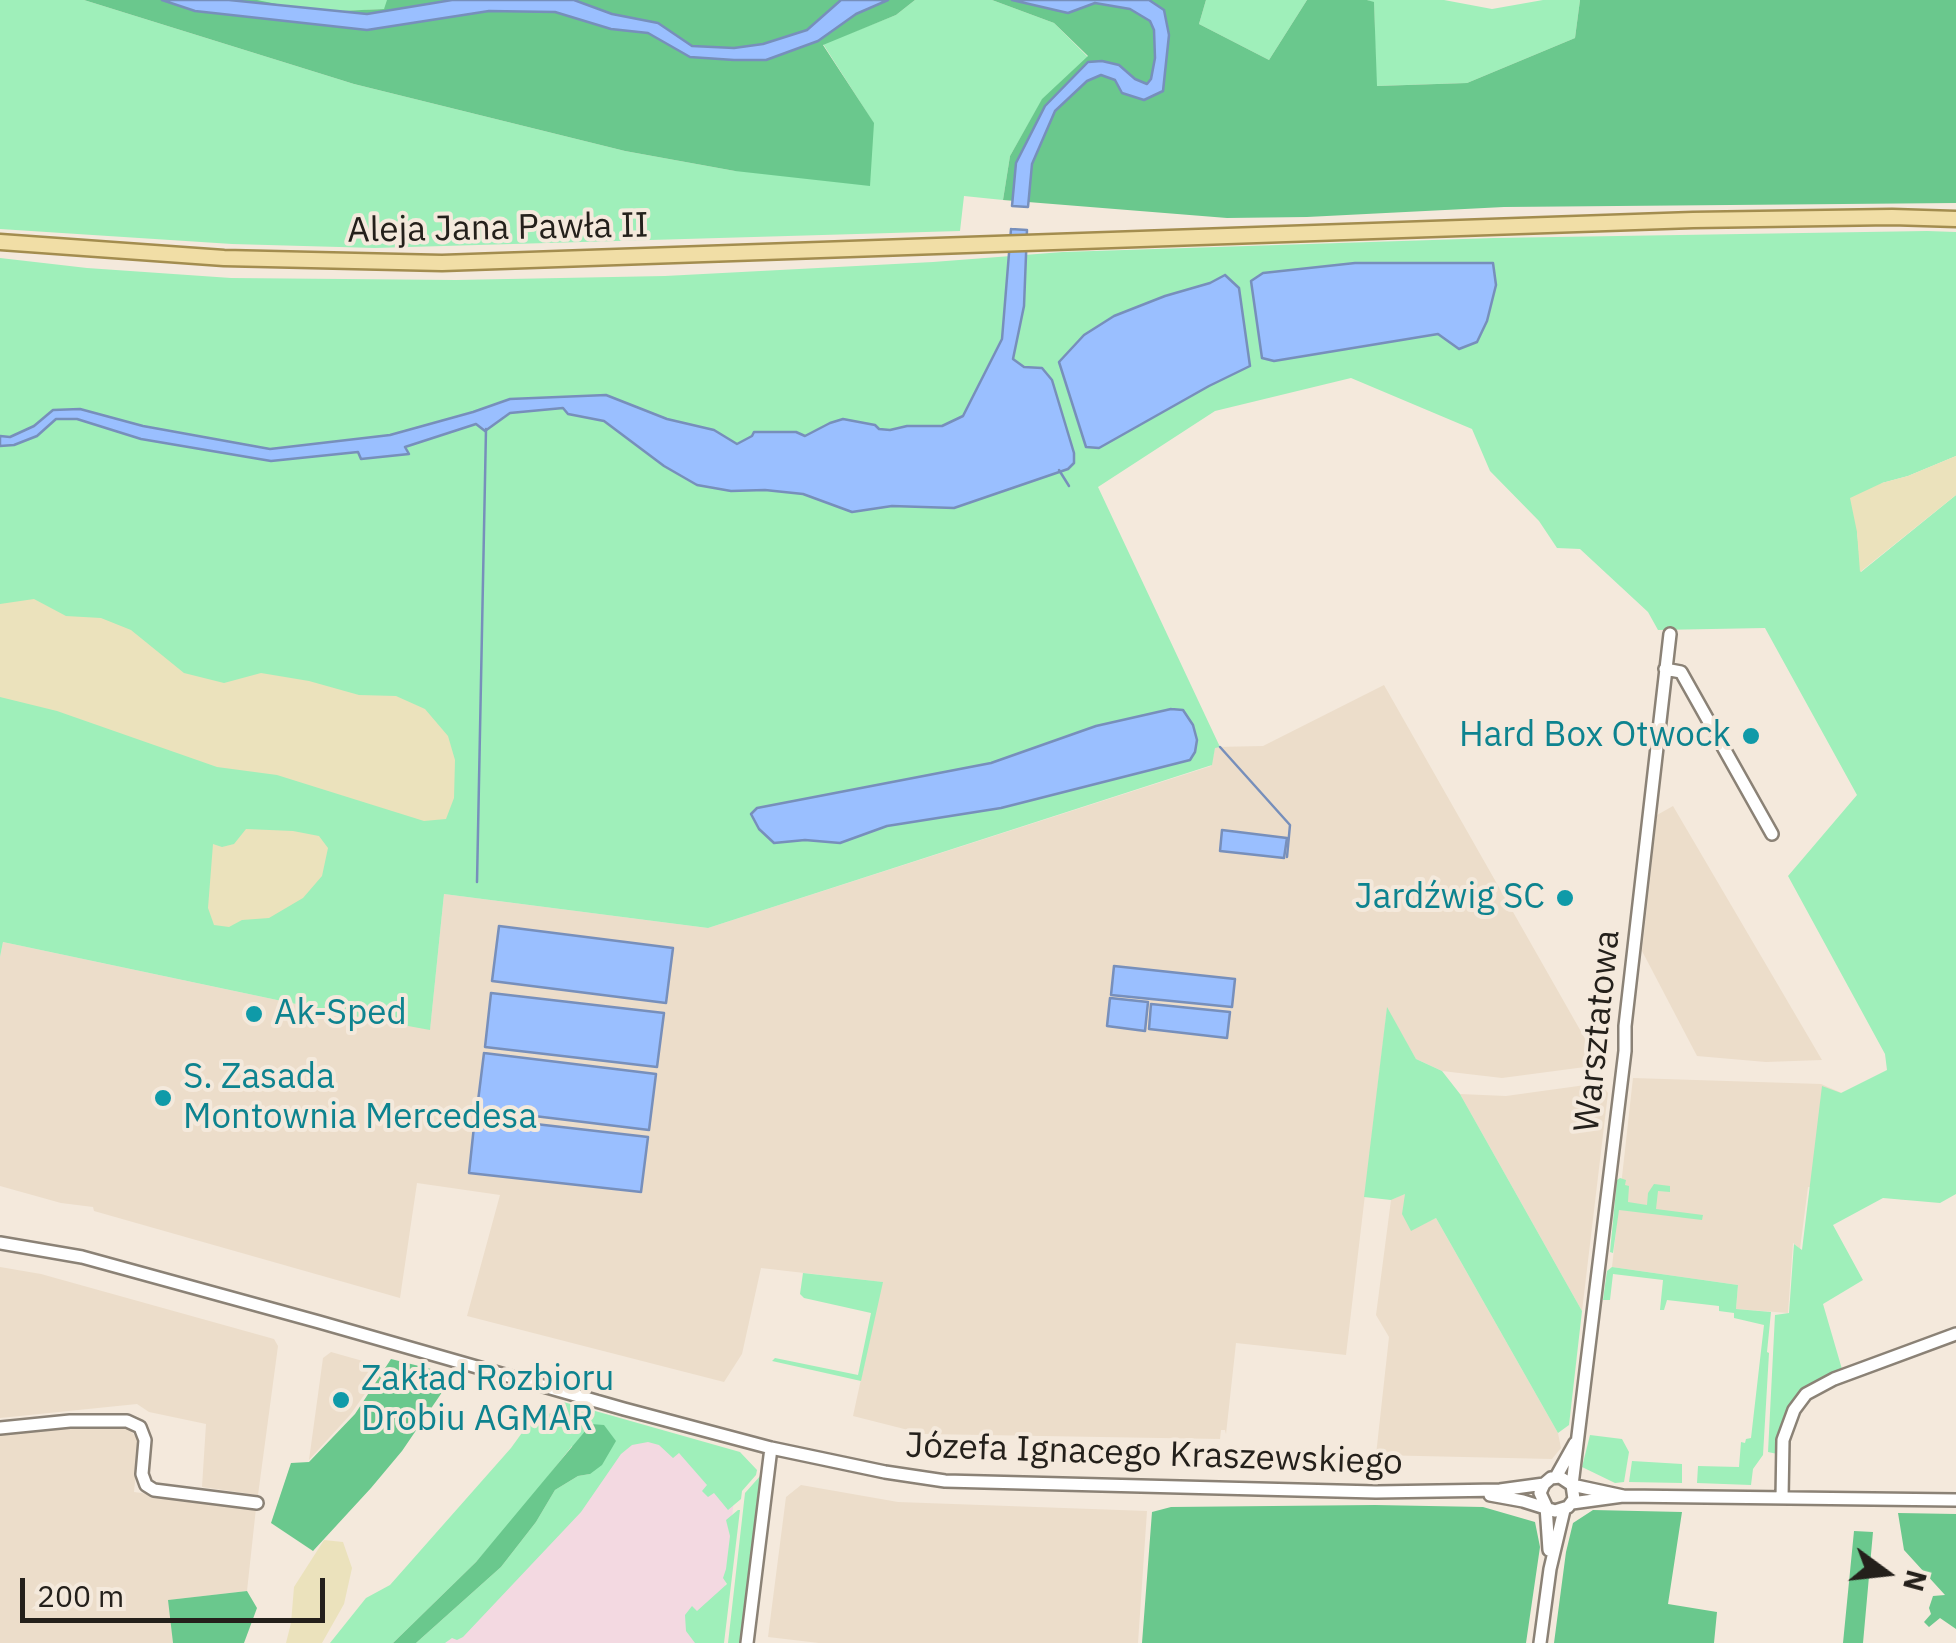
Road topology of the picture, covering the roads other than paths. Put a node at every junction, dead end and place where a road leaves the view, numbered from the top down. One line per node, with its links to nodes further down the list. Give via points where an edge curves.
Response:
1 (1956, 218): 2 (main road, Aleja Jana Pawła II, via 1674,220 442,263 224,258)
2 (0, 242)
3 (1670, 634): 4 (street, Warsztatowa)
4 (1666, 670): 5 (street, via 1681,672); 9 (street, Warsztatowa)
5 (1772, 834)
6 (0, 1243): 10 (street, Józefa Ignacego Kraszewskiego, via 82,1258)
7 (1956, 1334): 15 (street, via 1806,1394 1783,1440)
8 (0, 1428): 17 (street, via 127,1421 146,1440 146,1485)
9 (1580, 1434): 11 (street, Warsztatowa); 12 (street, Warsztatowa)
10 (771, 1448): 13 (street, Józefa Ignacego Kraszewskiego, via 945,1481); 21 (street)
11 (1550, 1480): 12 (street, via 1565,1478); 13 (street, Józefa Ignacego Kraszewskiego); 18 (street, via 1541,1498)
12 (1572, 1485): 14 (street); 19 (street)
13 (1450, 1492): 18 (street, Józefa Ignacego Kraszewskiego)
14 (1623, 1496): 15 (street); 19 (street)
15 (1782, 1498): 16 (street)
16 (1956, 1500)
17 (258, 1503)
18 (1546, 1506): 19 (street); 20 (street)
19 (1568, 1506): 20 (street)
20 (1550, 1569): 22 (street)
21 (747, 1643)
22 (1540, 1643)

